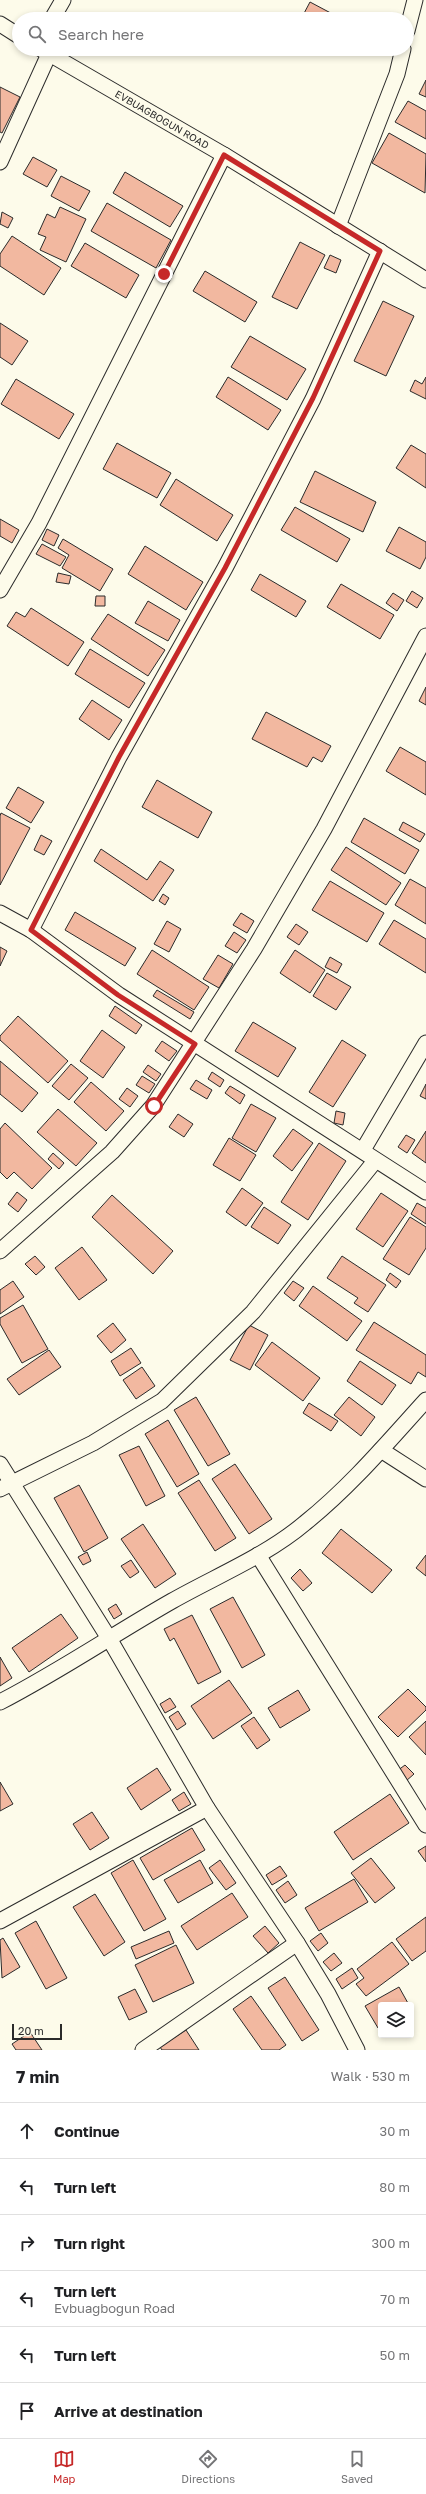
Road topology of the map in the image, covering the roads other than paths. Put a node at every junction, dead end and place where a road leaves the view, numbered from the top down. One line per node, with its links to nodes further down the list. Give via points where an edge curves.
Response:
1 (63, 0): 3 (street)
2 (414, 0): 4 (street)
3 (56, 12)
4 (411, 12)
5 (0, 24): 6 (street)
6 (12, 32)
7 (43, 56): 11 (street)
8 (54, 56): 10 (street, EVBUAGBOGUN ROAD)
9 (401, 56): 12 (street, via 397,74)
10 (224, 155): 12 (street, EVBUAGBOGUN ROAD); 15 (street, via 39,523)
11 (0, 162)
12 (338, 226): 13 (street, EVBUAGBOGUN ROAD)
13 (380, 251): 14 (street, EVBUAGBOGUN ROAD); 18 (street, via 313,398 225,568 119,757)
14 (426, 280)
15 (0, 590)
16 (426, 636): 20 (street, via 324,829)
17 (0, 913): 18 (street)
18 (31, 930): 20 (street, via 118,995)
19 (426, 1043): 21 (street)
20 (195, 1044): 21 (street); 24 (street, via 154,1106 112,1152)
21 (363, 1150): 22 (street)
22 (375, 1161): 23 (street); 29 (street, via 253,1312 162,1401 93,1443)
23 (426, 1192)
24 (0, 1252)
25 (426, 1400): 26 (street)
26 (381, 1450): 28 (street); 30 (street, via 337,1496 304,1525)
27 (0, 1464): 29 (street)
28 (426, 1479)
29 (6, 1485): 31 (street)
30 (258, 1555): 31 (street, via 171,1602); 34 (street)
31 (110, 1640): 32 (street); 33 (street)
32 (0, 1702)
33 (207, 1808): 35 (street); 36 (street)
34 (426, 1825)
35 (0, 1922)
36 (297, 1943): 37 (street); 38 (street, via 328,1994)
37 (145, 2050)
38 (357, 2050)

